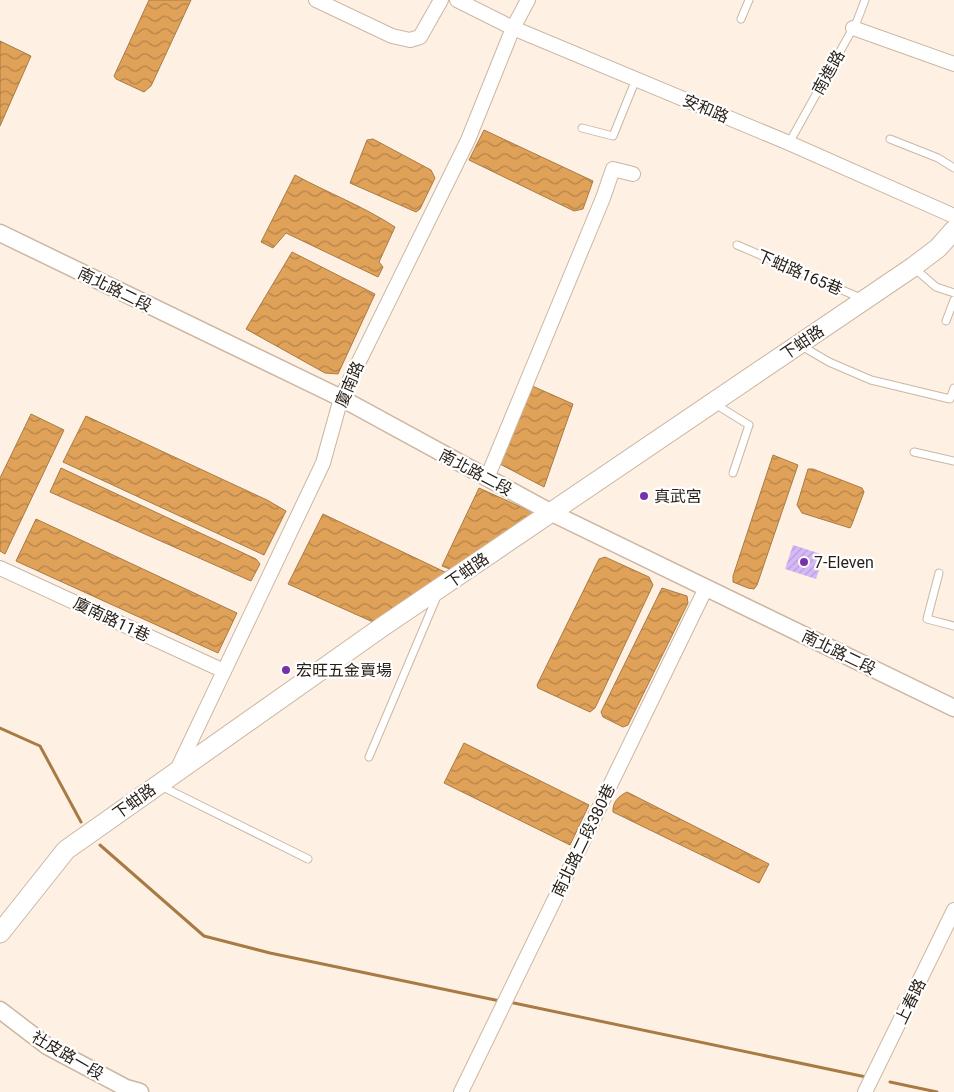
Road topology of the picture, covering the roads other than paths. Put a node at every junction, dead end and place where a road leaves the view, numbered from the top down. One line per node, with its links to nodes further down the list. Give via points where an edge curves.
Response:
1 (316, 0): 2 (street, via 392,36 410,40 420,37)
2 (440, 0)
3 (457, 0): 8 (street, 安和路)
4 (528, 0): 8 (street, 廈南路)
5 (749, 0): 7 (lane)
6 (865, 0): 9 (lane, 南進路)
7 (741, 19)
8 (513, 28): 11 (street, 安和路); 28 (street, 廈南路, via 468,140)
9 (853, 28): 10 (street); 14 (lane, 南進路)
10 (954, 64)
11 (636, 79): 12 (lane, via 613,136); 14 (street, 安和路)
12 (582, 128)
13 (890, 138): 15 (lane)
14 (789, 143): 17 (street, 安和路)
15 (954, 168)
16 (633, 174): 33 (street, via 613,169)
17 (954, 216)
18 (954, 230): 21 (main road, 下蚶路, via 938,248)
19 (0, 233): 28 (street, 南北路二段)
20 (737, 245): 23 (lane, 下蚶路165巷)
21 (913, 267): 22 (lane, via 936,287); 23 (main road, 下蚶路)
22 (954, 293)
23 (864, 299): 26 (main road, 下蚶路)
24 (954, 300): 25 (lane)
25 (946, 321)
26 (798, 344): 27 (lane, via 871,380 950,399); 29 (main road, 下蚶路)
27 (954, 388)
28 (341, 398): 33 (street, 南北路二段); 40 (street, 廈南路, via 324,463)
29 (713, 402): 32 (lane, via 748,425); 34 (main road, 下蚶路)
30 (914, 452): 31 (lane)
31 (954, 461)
32 (733, 473)
33 (487, 478): 34 (street, 南北路二段)
34 (552, 513): 37 (street, 南北路二段); 38 (main road, 下蚶路)
35 (0, 568): 40 (street, 廈南路11巷)
36 (938, 573): 39 (lane, via 927,619)
37 (706, 588): 41 (street, 南北路二段); 50 (street, 南北路二段380巷)
38 (440, 589): 42 (lane); 43 (main road, 下蚶路)
39 (954, 626)
40 (224, 671): 43 (street, 廈南路)
41 (954, 708)
42 (369, 757)
43 (176, 771): 44 (main road, 下蚶路)
44 (157, 785): 45 (lane); 47 (main road, 下蚶路, via 66,850)
45 (308, 859)
46 (954, 910): 51 (street, 上春路)
47 (0, 933)
48 (0, 1010): 49 (street, 社皮路一段, via 47,1046 126,1088)
49 (140, 1092)
50 (461, 1092)
51 (865, 1092)

